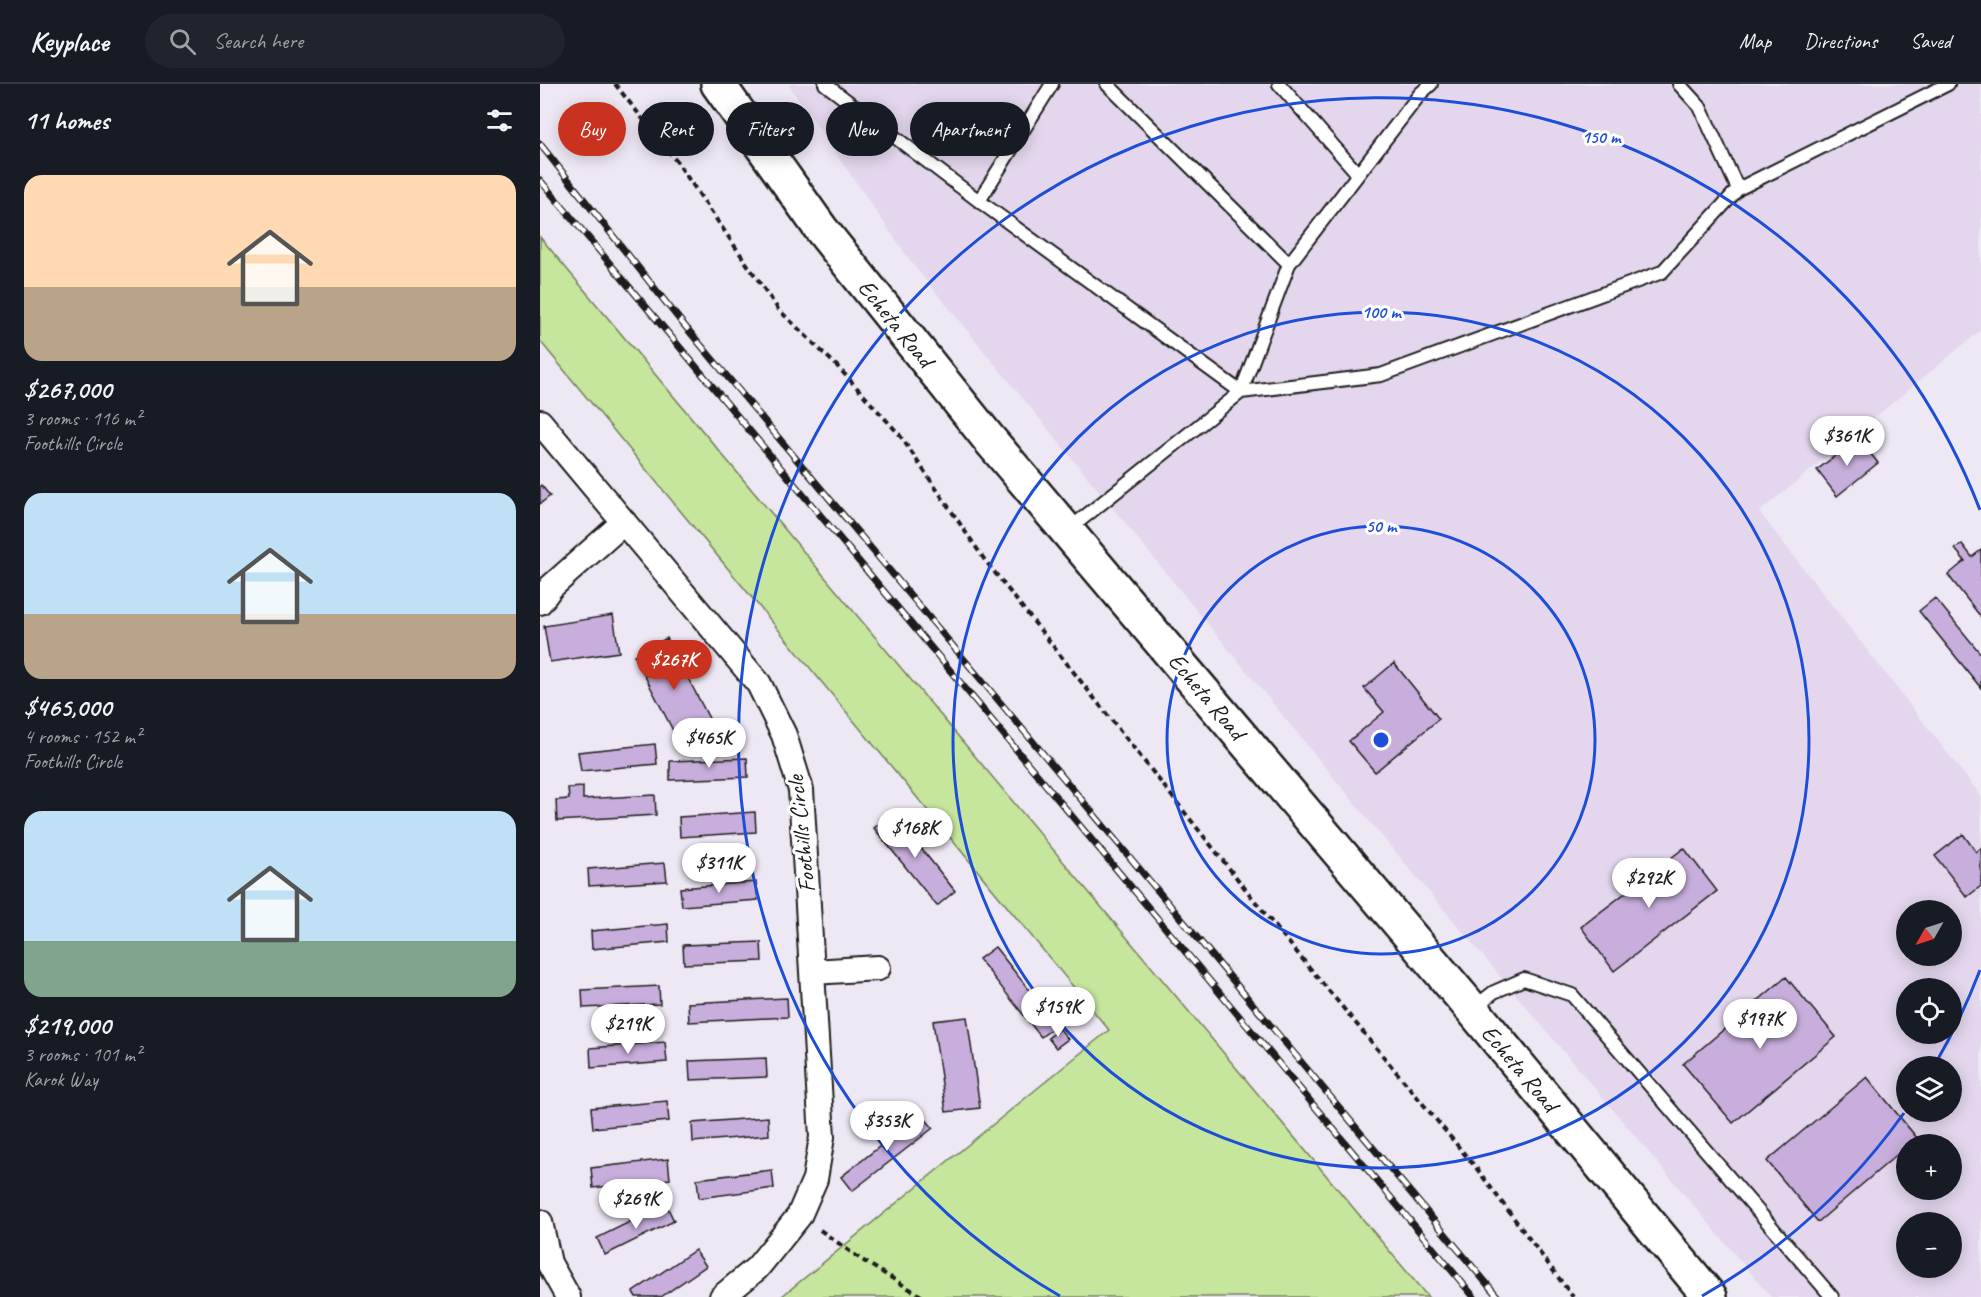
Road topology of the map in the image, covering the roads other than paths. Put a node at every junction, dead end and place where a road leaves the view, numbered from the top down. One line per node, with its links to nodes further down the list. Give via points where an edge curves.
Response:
1 (718, 84): 16 (street, Echeta Road, via 821,229)
2 (825, 84): 11 (lane)
3 (1053, 84): 11 (lane)
4 (1107, 84): 12 (lane)
5 (1279, 84): 9 (lane)
6 (1431, 84): 9 (lane)
7 (1679, 84): 10 (lane, via 1700,107)
8 (1948, 84): 10 (lane)
9 (1358, 174): 12 (lane)
10 (1738, 189): 13 (lane, via 1662,272 1380,375)
11 (979, 201): 13 (lane)
12 (1288, 264): 13 (lane)
13 (1241, 392): 16 (lane)
14 (540, 422): 15 (street, Foothills Circle)
15 (624, 522): 17 (street, via 551,587); 19 (street, Foothills Circle, via 759,684 784,735 801,790)
16 (1067, 531): 20 (street, Echeta Road)
17 (540, 602)
18 (878, 968): 19 (street)
19 (813, 972): 23 (street, Foothills Circle, via 822,1137 815,1179 799,1216 757,1268)
20 (1472, 1009): 24 (street, Echeta Road); 25 (lane, via 1494,992 1524,979 1572,995)
21 (540, 1222): 22 (street, via 549,1263)
22 (568, 1297)
23 (722, 1297)
24 (1710, 1297)
25 (1832, 1297)

